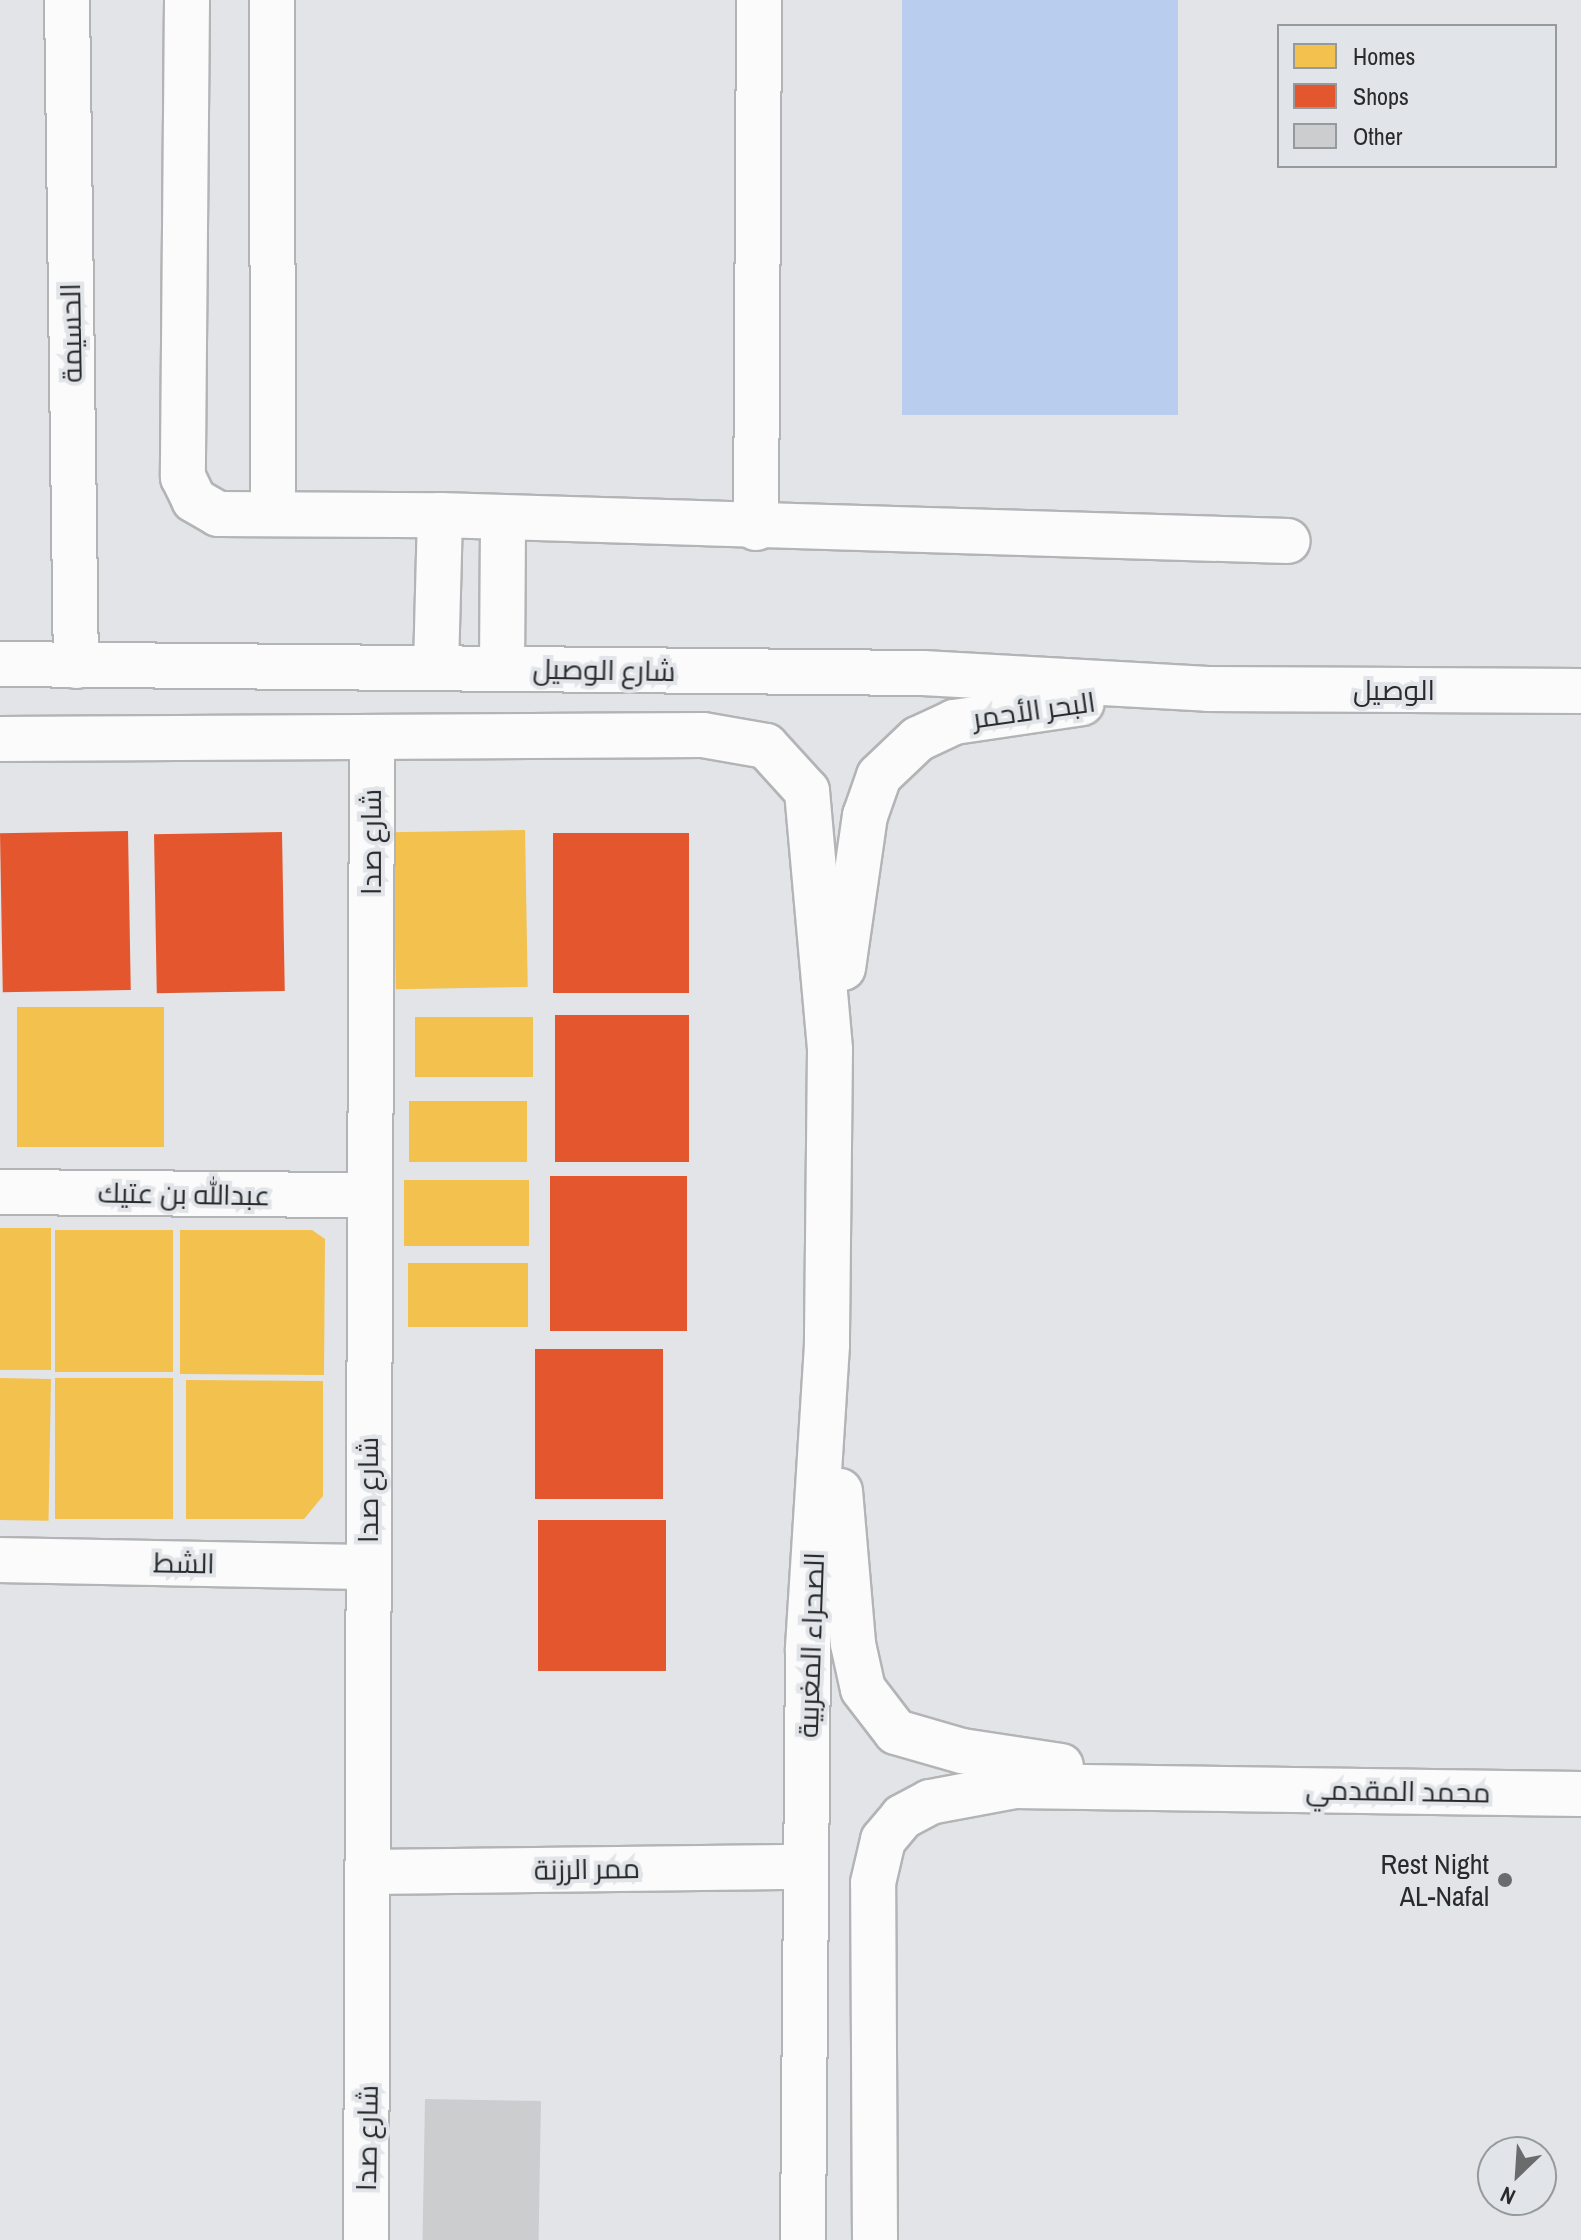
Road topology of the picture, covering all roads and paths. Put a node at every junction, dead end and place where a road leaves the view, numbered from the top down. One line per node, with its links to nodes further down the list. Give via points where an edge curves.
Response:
1 (67, 0): 11 (street, الحسيمة)
2 (187, 0): 5 (street, via 183,477 194,500 218,514)
3 (272, 0): 5 (street)
4 (759, 0): 8 (street)
5 (273, 513): 6 (street)
6 (440, 515): 7 (street); 12 (street)
7 (503, 518): 8 (street); 13 (street)
8 (756, 528): 9 (street)
9 (1288, 541)
10 (0, 664): 11 (street, شارع الوصيل)
11 (76, 666): 12 (street, شارع الوصيل)
12 (436, 668): 13 (street, شارع الوصيل)
13 (502, 669): 14 (street, شارع الوصيل, via 923,673)
14 (1208, 689): 15 (street, الوصيل); 18 (street, البحر الأحمر, via 994,712 954,722 918,739 879,776 865,816)
15 (1581, 691)
16 (0, 739): 17 (street)
17 (372, 739): 18 (street, via 703,735 766,746 807,791); 20 (street, شارع صدا)
18 (830, 1050): 21 (street, الصحراء المغربية)
19 (0, 1192): 20 (street, عبدالله بن عتيك)
20 (369, 1195): 23 (street, شارع صدا)
21 (827, 1345): 24 (street, محمد المقدمي, via 853,1644 863,1689 896,1732 962,1751); 26 (street, الصحراء المغربية, via 808,1650)
22 (0, 1560): 23 (street, الشط)
23 (367, 1567): 27 (street, شارع صدا)
24 (1214, 1789): 25 (street, محمد المقدمي); 30 (street, محمد المقدمي, via 1015,1786 930,1802 902,1817 883,1840 873,1883)
25 (1581, 1794)
26 (804, 1867): 27 (street, ممر الرزنة); 29 (street, الصحراء المغربية)
27 (370, 1872): 28 (street, شارع صدا)
28 (366, 2240)
29 (803, 2240)
30 (875, 2240)

